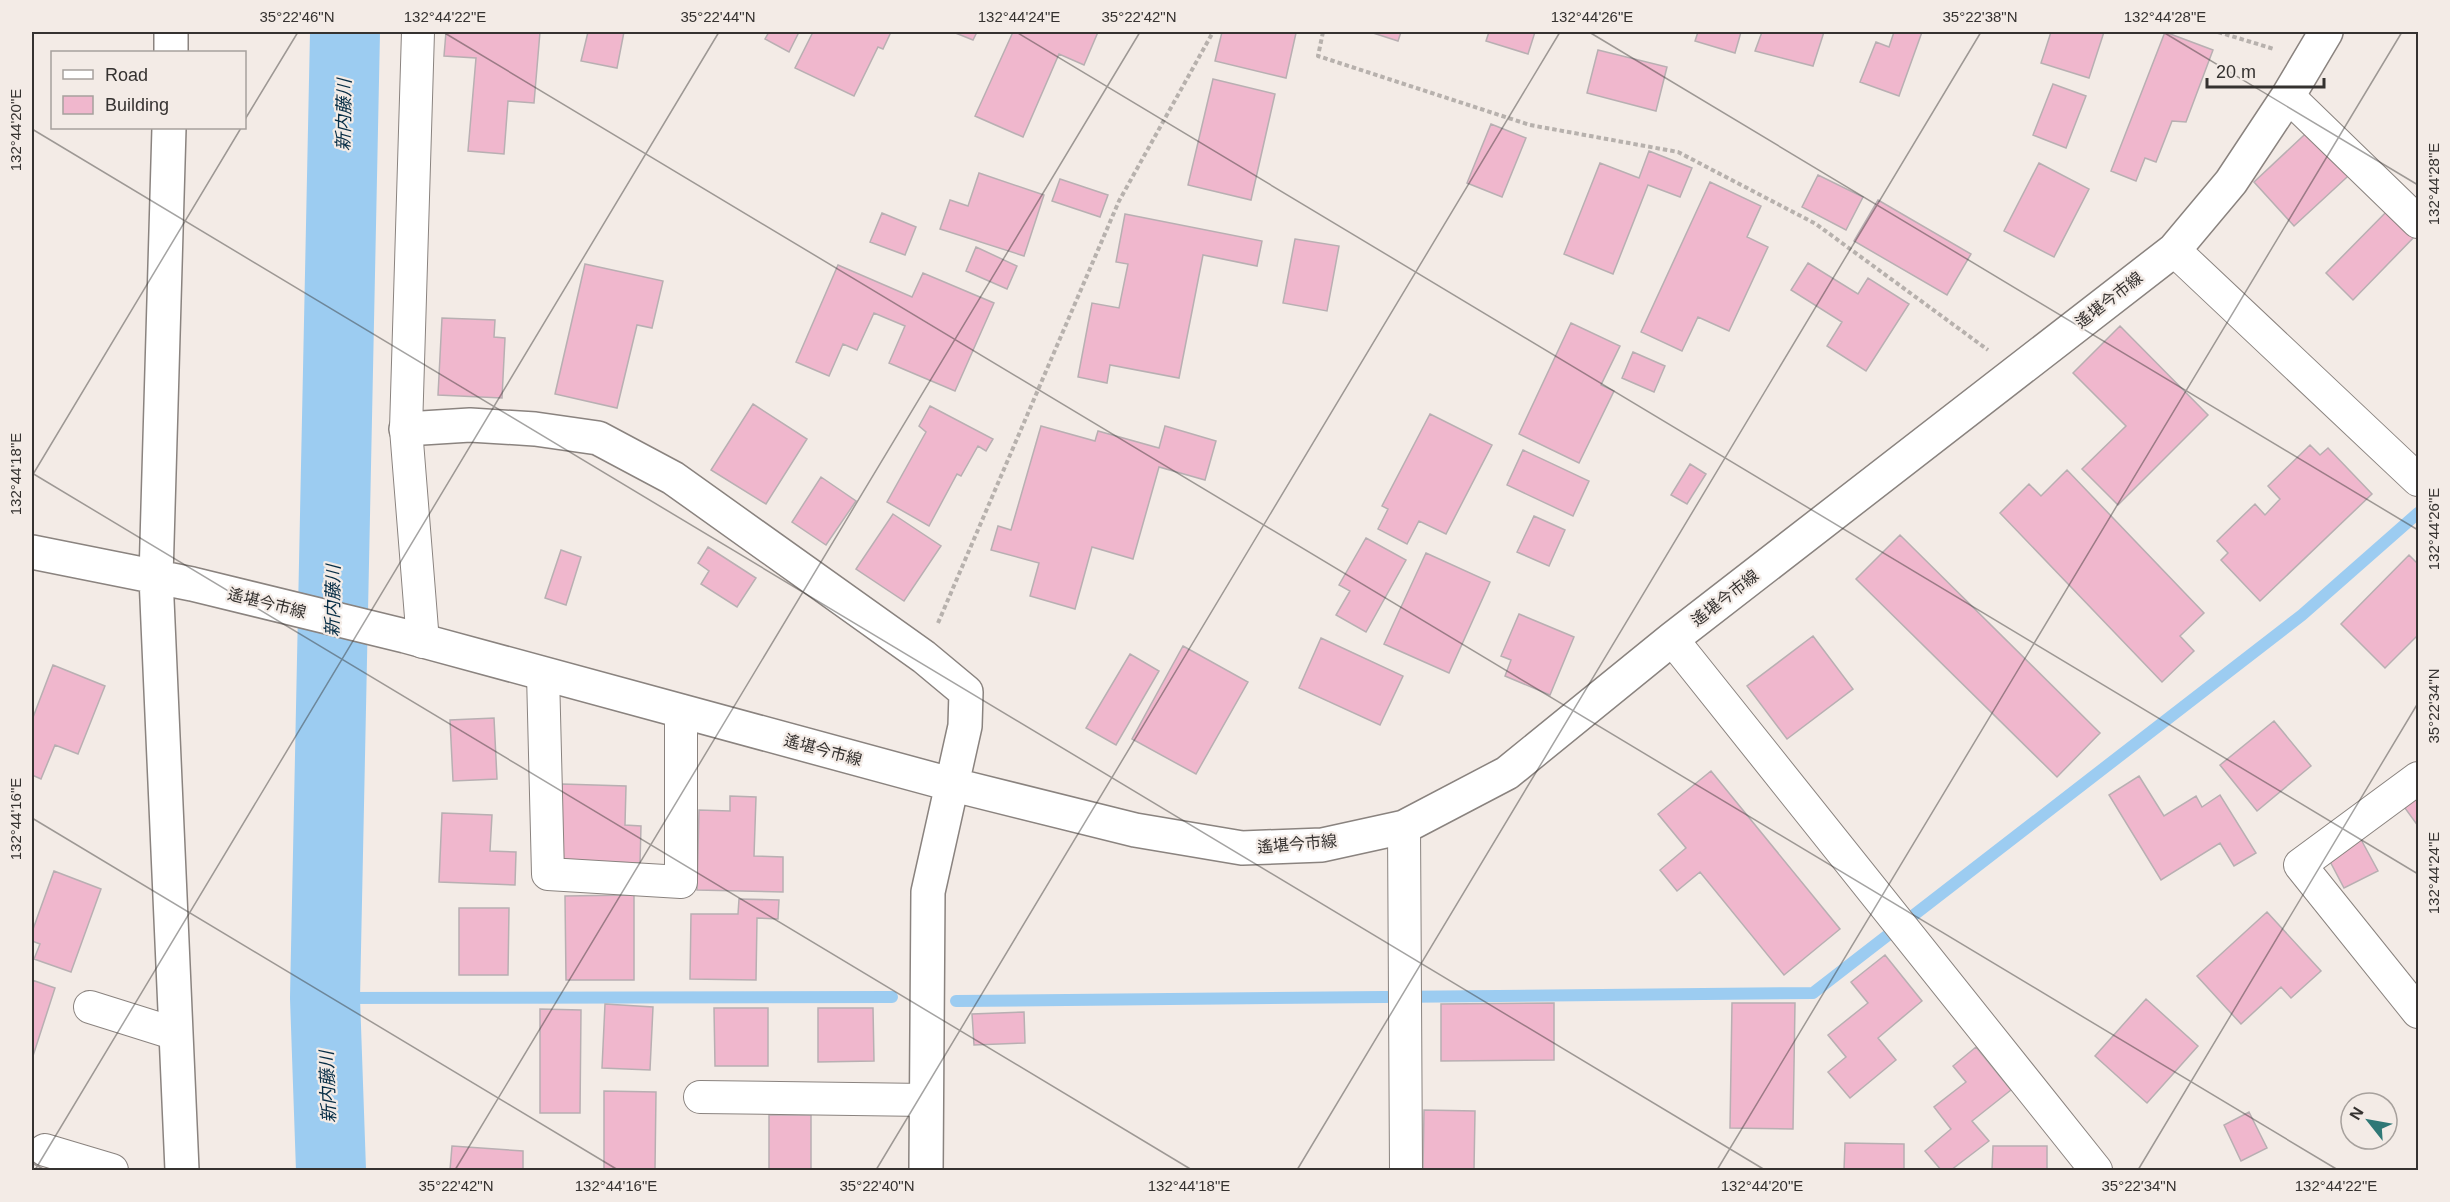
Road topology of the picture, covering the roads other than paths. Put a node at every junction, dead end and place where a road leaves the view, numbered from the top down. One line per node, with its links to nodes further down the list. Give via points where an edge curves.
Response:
1 (171, 32): 4 (main road)
2 (418, 32): 9 (street)
3 (2326, 32): 5 (main road, 遙堪今市線)
4 (171, 51)
5 (2288, 96): 7 (street); 8 (main road, 遙堪今市線, via 2231,182)
6 (169, 129): 12 (main road)
7 (2418, 222)
8 (2174, 250): 10 (street); 14 (main road, 遙堪今市線)
9 (406, 429): 13 (street); 18 (main road, via 470,424 598,438 673,478 924,657 966,692 965,726)
10 (2418, 480)
11 (32, 552): 12 (main road, 遙堪今市線)
12 (156, 577): 13 (main road, 遙堪今市線); 22 (main road)
13 (414, 639): 15 (main road, 遙堪今市線)
14 (1672, 639): 19 (main road, 遙堪今市線, via 1507,773); 30 (street)
15 (543, 674): 16 (main road, 遙堪今市線); 16 (street, via 548,874 681,882)
16 (681, 711): 18 (main road, 遙堪今市線)
17 (2418, 778): 21 (street, via 2300,865)
18 (950, 784): 19 (main road, 遙堪今市線, via 1135,830 1242,848 1322,845); 24 (main road, via 928,892)
19 (1404, 826): 29 (street)
20 (90, 1007): 22 (street)
21 (2418, 1012)
22 (176, 1034): 27 (main road)
23 (700, 1097): 24 (street)
24 (926, 1100): 28 (main road)
25 (45, 1150): 26 (street)
26 (111, 1170)
27 (182, 1170)
28 (926, 1170)
29 (1406, 1170)
30 (2096, 1170)

